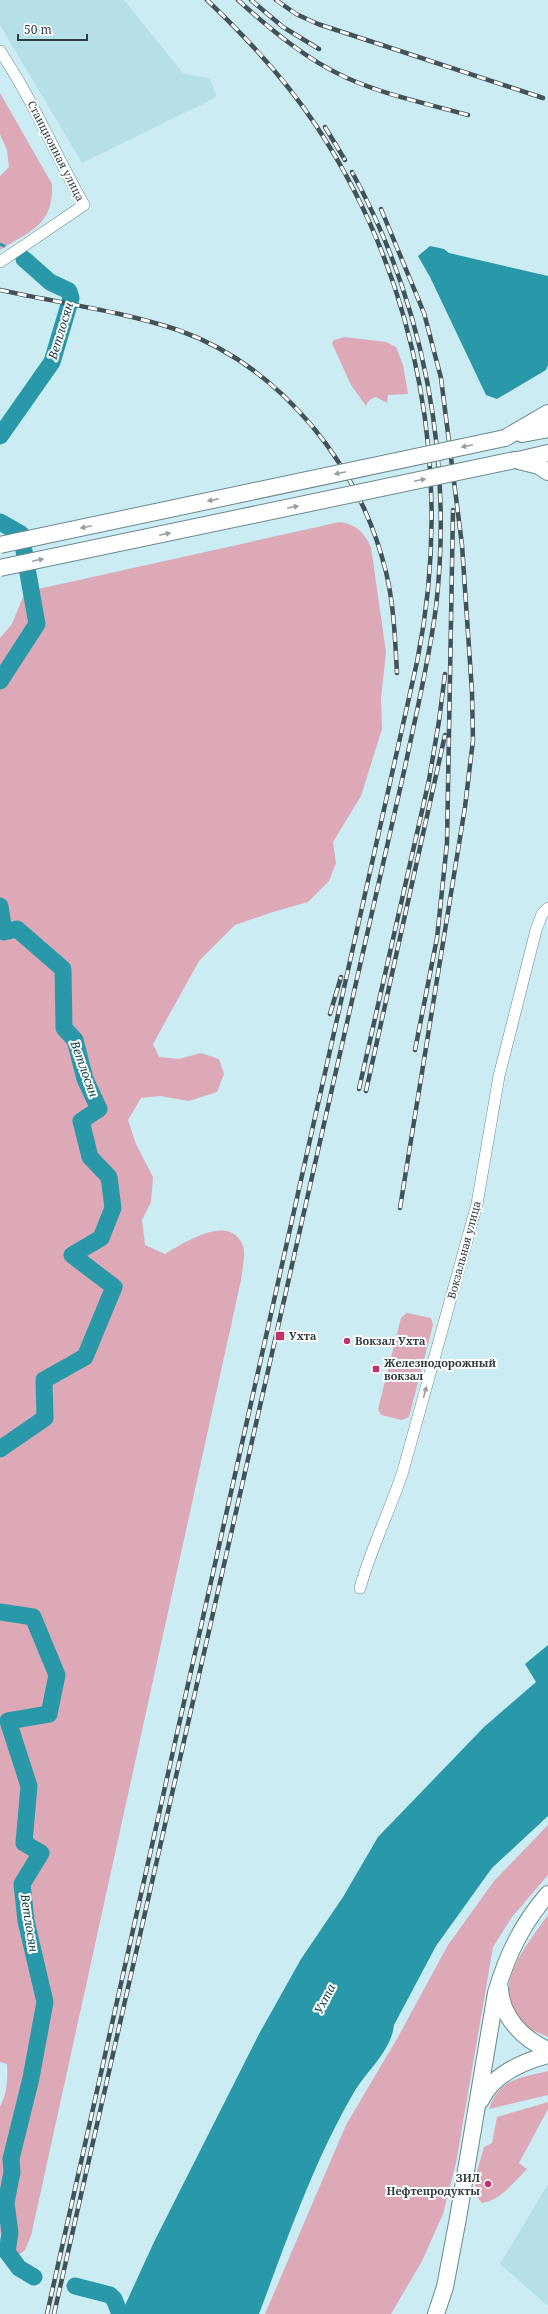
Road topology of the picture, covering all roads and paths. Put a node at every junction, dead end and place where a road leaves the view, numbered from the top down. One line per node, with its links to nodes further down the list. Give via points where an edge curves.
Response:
1 (0, 51): 2 (street, Станционная улица, via 22,84 62,167 84,205)
2 (0, 262)
3 (548, 413): 5 (main road)
4 (548, 429): 5 (main road)
5 (505, 438): 9 (main road, one-way to 9, bridge)
6 (548, 453): 7 (main road)
7 (515, 460): 8 (main road, via 539,466); 10 (main road, one-way to 7, bridge)
8 (548, 472)
9 (0, 546)
10 (0, 568)
11 (548, 908): 12 (street, Вокзальная улица, one-way to 11, via 372,1548 395,1497 477,1204 499,1076 536,930 542,914)
12 (360, 1588)
13 (548, 1894): 14 (main road, via 515,1940)
14 (501, 1978): 15 (main road, via 502,2003 507,2015 525,2035); 17 (main road, via 493,2007)
15 (548, 2050)
16 (548, 2055): 17 (main road, via 522,2064 496,2079)
17 (479, 2105): 18 (main road, via 445,2287)
18 (436, 2314)

